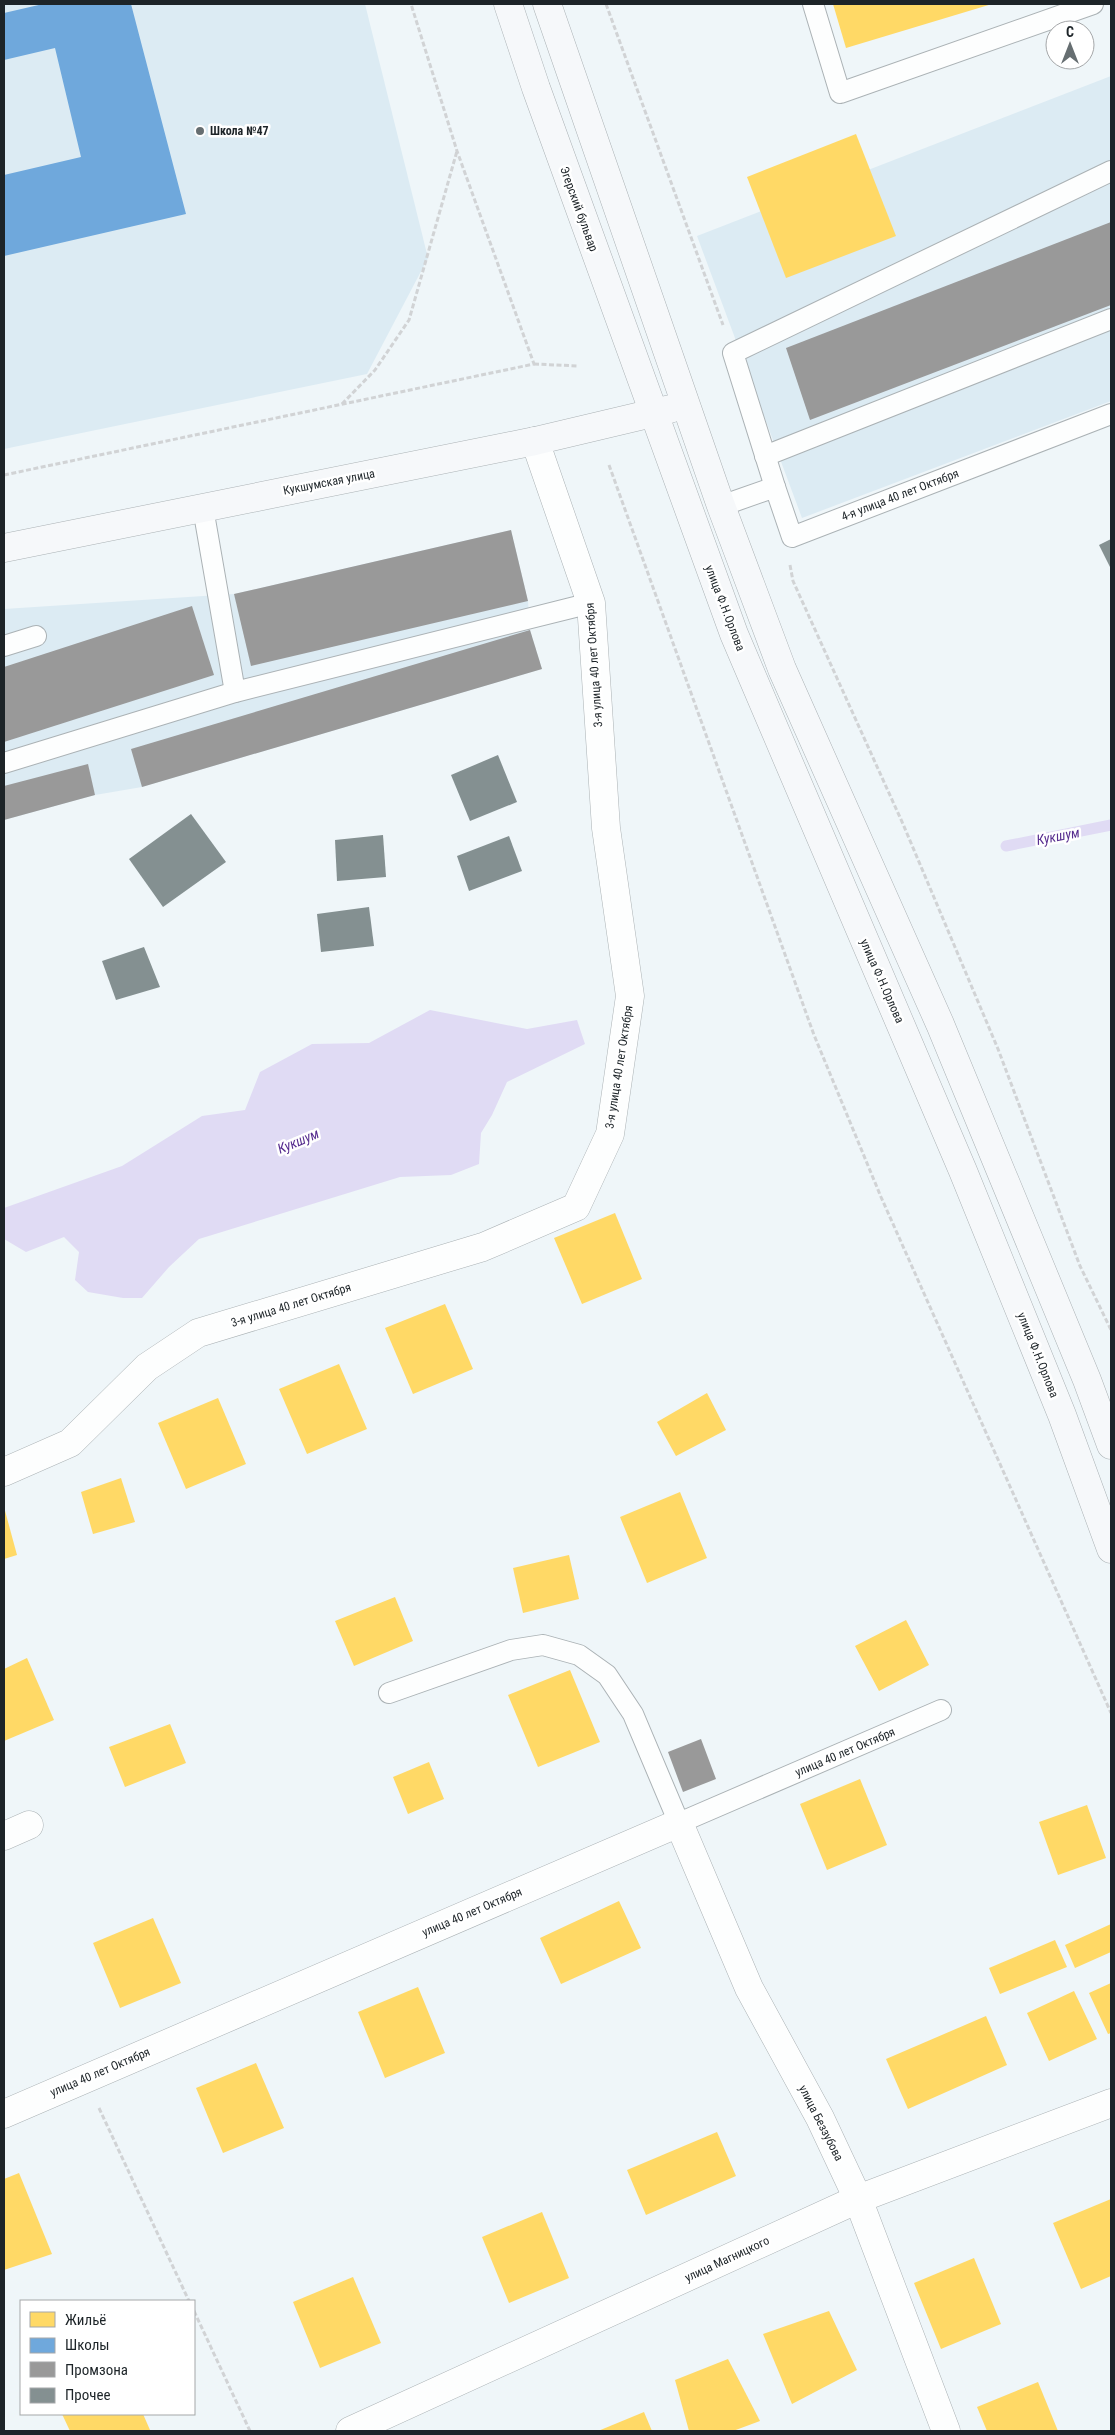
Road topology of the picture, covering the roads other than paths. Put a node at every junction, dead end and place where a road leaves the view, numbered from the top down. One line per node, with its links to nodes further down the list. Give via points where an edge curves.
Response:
1 (508, 4): 8 (main road, Эгерский бульвар)
2 (547, 4): 7 (main road)
3 (813, 4): 4 (lane, via 840,93)
4 (1093, 4)
5 (1111, 171): 11 (lane, via 733,353)
6 (1111, 320): 11 (lane)
7 (686, 406): 8 (main road, Кукшумская улица); 13 (main road)
8 (653, 413): 10 (main road, Кукшумская улица); 23 (main road, улица Ф.Н.Орлова, via 734,634 967,1180 1062,1414)
9 (1111, 414): 12 (lane, 4-я улица 40 лет Октября, via 792,537)
10 (535, 440): 14 (main road, Кукшумская улица); 16 (street, 3-я улица 40 лет Октября)
11 (765, 456): 12 (lane)
12 (775, 487): 13 (lane)
13 (721, 506): 21 (main road, via 782,669 940,1024)
14 (203, 508): 15 (main road, Кукшумская улица); 19 (lane)
15 (4, 548)
16 (591, 603): 19 (lane); 22 (street, 3-я улица 40 лет Октября, via 606,828 630,996 610,1134 576,1207 483,1247 198,1333 147,1367 70,1443)
17 (36, 636): 18 (lane)
18 (4, 646)
19 (235, 692): 20 (lane)
20 (4, 763)
21 (1111, 1445)
22 (4, 1472)
23 (1111, 1549)
24 (388, 1693): 26 (lane, via 511,1650 543,1645 578,1655 608,1675 633,1714)
25 (942, 1710): 26 (lane, улица 40 лет Октября)
26 (679, 1823): 30 (street, улица 40 лет Октября); 31 (street, улица Беззубова, via 749,1988 820,2118)
27 (30, 1825): 28 (street)
28 (4, 1836)
29 (1111, 2103): 31 (street, улица Магницкого)
30 (4, 2114)
31 (858, 2199): 32 (street, улица Магницкого); 33 (street, улица Беззубова)
32 (350, 2431)
33 (946, 2431)

